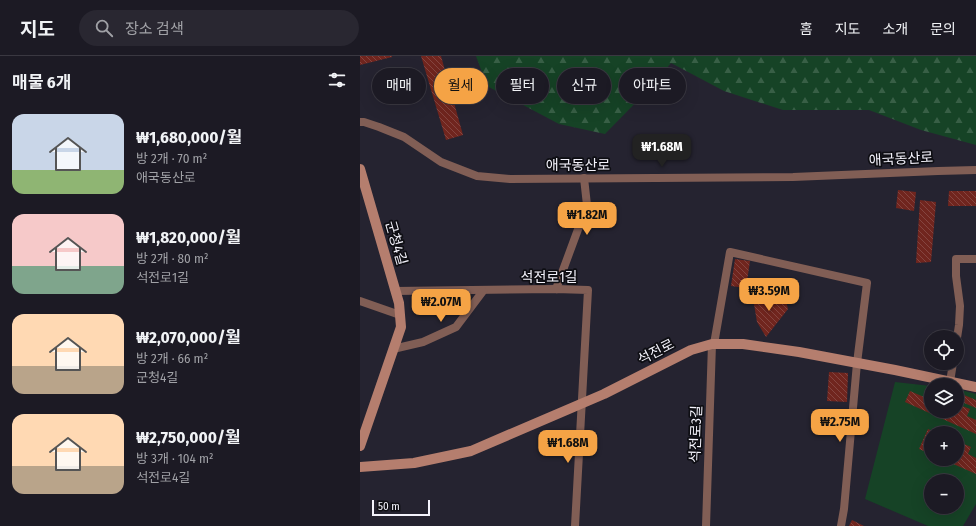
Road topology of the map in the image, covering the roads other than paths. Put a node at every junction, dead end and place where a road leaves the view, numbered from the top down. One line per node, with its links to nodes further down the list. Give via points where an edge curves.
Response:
1 (360, 122): 4 (street, 애국동산로, via 379,126 404,137 441,162 477,176 510,179)
2 (360, 169): 7 (street, 군청4길)
3 (976, 170): 4 (street, 애국동산로, via 793,177)
4 (584, 178): 6 (street, via 587,205)
5 (976, 259): 11 (street, via 956,259 960,306)
6 (556, 289): 8 (street, 석전로1길); 18 (street, 석전로1길, via 588,290)
7 (396, 291): 8 (street, 석전로1길); 10 (street, 군청4길)
8 (483, 291): 13 (street, via 456,327 424,342)
9 (360, 301): 10 (street)
10 (400, 315): 13 (street, 군청4길, via 401,327)
11 (958, 330)
12 (713, 344): 14 (street, 석전로, via 742,344); 14 (street, 석전로3길, via 730,252 867,283); 18 (street, 석전로, via 691,350); 23 (street, 석전로3길)
13 (393, 349): 19 (street, 군청4길)
14 (857, 363): 15 (street, 석전로); 24 (street)
15 (930, 378)
16 (964, 385): 17 (street, 석전로)
17 (976, 387)
18 (582, 404): 21 (street, 석전로, via 471,451 414,463); 22 (street)
19 (362, 432): 20 (street, 군청4길)
20 (360, 446)
21 (360, 467)
22 (575, 526)
23 (706, 526)
24 (841, 526)

